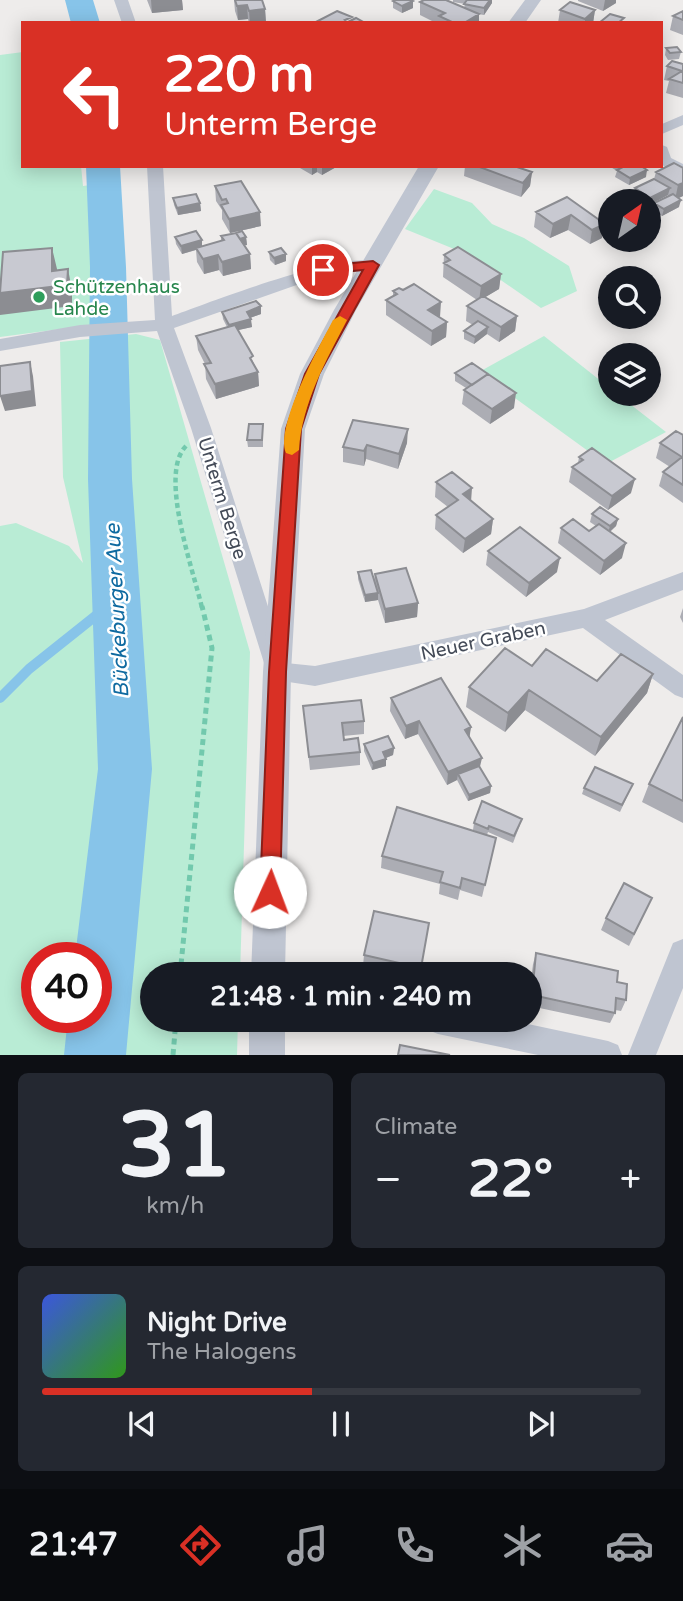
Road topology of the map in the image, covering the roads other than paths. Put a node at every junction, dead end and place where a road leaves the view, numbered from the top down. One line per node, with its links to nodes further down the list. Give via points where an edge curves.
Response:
1 (121, 0): 3 (street)
2 (533, 0): 4 (street)
3 (128, 21)
4 (517, 21)
5 (683, 119): 6 (street)
6 (663, 129)
7 (663, 155): 10 (street)
8 (155, 168): 12 (street, Unterm Berge)
9 (428, 168): 11 (street)
10 (683, 170)
11 (373, 265): 12 (street, via 323,270); 16 (street, via 312,374 293,429)
12 (164, 325): 13 (street, via 80,331); 16 (street, Unterm Berge)
13 (0, 345)
14 (683, 581): 15 (street, Neuer Graben)
15 (586, 618): 16 (street, Neuer Graben, via 315,676); 17 (street)
16 (277, 672): 19 (street)
17 (683, 688)
18 (683, 953): 24 (street)
19 (268, 962)
20 (267, 1032): 22 (street)
21 (496, 1032): 23 (street)
22 (267, 1055)
23 (608, 1055)
24 (642, 1055)

